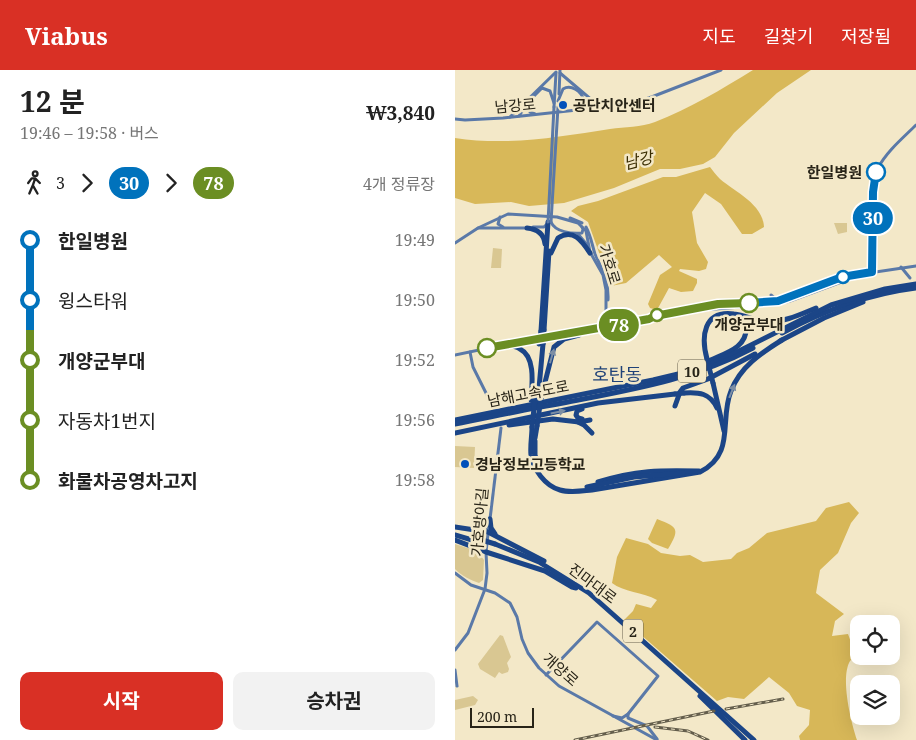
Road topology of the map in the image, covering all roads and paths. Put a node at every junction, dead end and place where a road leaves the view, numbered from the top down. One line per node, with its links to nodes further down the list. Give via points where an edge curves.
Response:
1 (721, 70): 9 (street, 남강로, via 649,98)
2 (558, 71): 5 (street); 6 (street); 7 (street)
3 (584, 100): 5 (street); 6 (street, via 573,87 568,86 561,92); 8 (street); 10 (street)
4 (529, 101): 6 (street, via 545,88 550,91); 11 (street, via 530,112); 12 (street)
5 (593, 102): 8 (street); 9 (street)
6 (556, 105): 18 (street, bridge)
7 (518, 108): 12 (street); 14 (street)
8 (589, 108): 9 (street, 남강로); 10 (street, 남강로)
9 (600, 108)
10 (575, 110): 11 (street, 남강로)
11 (538, 115): 12 (street, 남강로)
12 (519, 117): 14 (street, 남강로)
13 (455, 118): 14 (street, 남강로)
14 (509, 118)
15 (916, 124): 30 (street, via 887,154 877,170 873,192)
16 (501, 216): 17 (street, 가호로); 20 (street, 가호로); 21 (street, via 500,226)
17 (557, 217): 19 (street, 가호로); 26 (street, 가호로, via 573,218 583,223)
18 (550, 222): 22 (street, via 544,227); 23 (street, via 555,229); 27 (highway)
19 (578, 222): 23 (street, via 583,229); 25 (street, 가호로, via 586,231)
20 (478, 228): 21 (street); 24 (street, 가호로)
21 (511, 228): 22 (street)
22 (527, 228): 27 (highway, via 537,230 543,237)
23 (577, 234): 25 (street)
24 (455, 243)
25 (590, 250): 26 (street); 27 (highway, via 576,236 561,236 553,246); 39 (street, 가호로, via 603,275)
26 (600, 263): 39 (street, 가호로, via 607,286)
27 (547, 266): 52 (highway, bridge)
28 (916, 266): 29 (street)
29 (901, 267): 30 (street); 32 (street)
30 (872, 272): 31 (street)
31 (850, 277): 37 (street, via 826,282); 40 (street, via 779,304 721,307)
32 (910, 278)
33 (916, 284): 38 (highway, 남해고속도로 / 10, via 885,289)
34 (916, 288): 35 (highway, 남해고속도로 / 10)
35 (902, 290): 45 (highway, via 855,305); 58 (highway, 남해고속도로 / 10, via 825,311 725,362 686,377)
36 (771, 295): 37 (street)
37 (778, 301): 40 (street, via 718,304)
38 (831, 305): 49 (highway, via 825,304 788,319 771,322 734,314 720,315 709,323 704,332); 50 (highway, 남해고속도로 / 10)
39 (606, 315): 41 (street, via 614,323); 42 (street, 가호로); 43 (street)
40 (649, 319): 41 (street)
41 (623, 324): 42 (street)
42 (606, 327): 43 (street)
43 (592, 329): 44 (street)
44 (583, 331): 46 (street); 52 (highway, one-way to 44, via 554,347)
45 (782, 340): 54 (highway, via 708,379 683,388); 65 (highway, one-way to 45, via 727,404 733,386 752,360)
46 (505, 345): 47 (street); 52 (highway, via 519,348 529,356)
47 (470, 352): 48 (street); 55 (street, via 473,367)
48 (455, 355)
49 (708, 359): 50 (highway, via 706,337 712,323 720,317 739,318 747,330 741,344); 51 (highway, bridge)
50 (695, 370): 56 (highway, 남해고속도로 / 10)
51 (714, 383): 60 (highway); 65 (highway, via 725,425)
52 (536, 399): 64 (highway, bridge)
53 (609, 401): 59 (highway, via 576,413 579,419); 60 (highway, bridge, via 697,393 710,398 717,406); 62 (highway, one-way to 53)
54 (675, 406)
55 (494, 409)
56 (455, 420)
57 (578, 421): 59 (highway); 59 (highway); 62 (highway, via 553,420)
58 (455, 424)
59 (591, 426)
60 (723, 427): 64 (highway, via 719,452 699,471 634,477 580,489 564,489 546,479 536,460)
61 (501, 428): 66 (street, 가호방아길)
62 (476, 429): 63 (highway)
63 (455, 433)
64 (533, 438): 65 (highway, via 531,455 544,480 556,488 574,492 700,472 717,459)
65 (725, 439)
66 (490, 519): 68 (highway, via 484,528); 69 (street, 가호방아길); 71 (highway)
67 (455, 527): 68 (highway)
68 (478, 530): 69 (highway)
69 (488, 532): 71 (highway); 74 (street, 가호방아길)
70 (455, 534): 73 (highway, 2, bridge)
71 (495, 535): 76 (highway, via 541,559)
72 (455, 540): 74 (highway)
73 (495, 546): 76 (highway, 진마대로 / 2, via 531,558); 77 (highway, 진마대로 / 2, via 538,564)
74 (486, 552): 77 (highway, via 545,571); 78 (street, 가호방아길)
75 (455, 573): 78 (street, 개양로, via 471,585)
76 (569, 579): 89 (highway, 진마대로 / 2, via 621,620)
77 (577, 588): 87 (highway, 진마대로 / 2, via 690,686)
78 (485, 589): 79 (street, 가호방아길, via 468,633); 81 (street, 개양로, via 509,604 517,617 528,653)
79 (455, 650)
80 (455, 670): 82 (street)
81 (547, 675): 83 (street, 개양로, via 559,686); 84 (street, via 597,622 658,676)
82 (457, 686)
83 (606, 714): 85 (street); 88 (street, 개양로)
84 (628, 714): 85 (street); 86 (street)
85 (622, 718): 86 (street)
86 (631, 719): 88 (street, via 647,726)
87 (744, 739)
88 (657, 740)
89 (754, 740)

